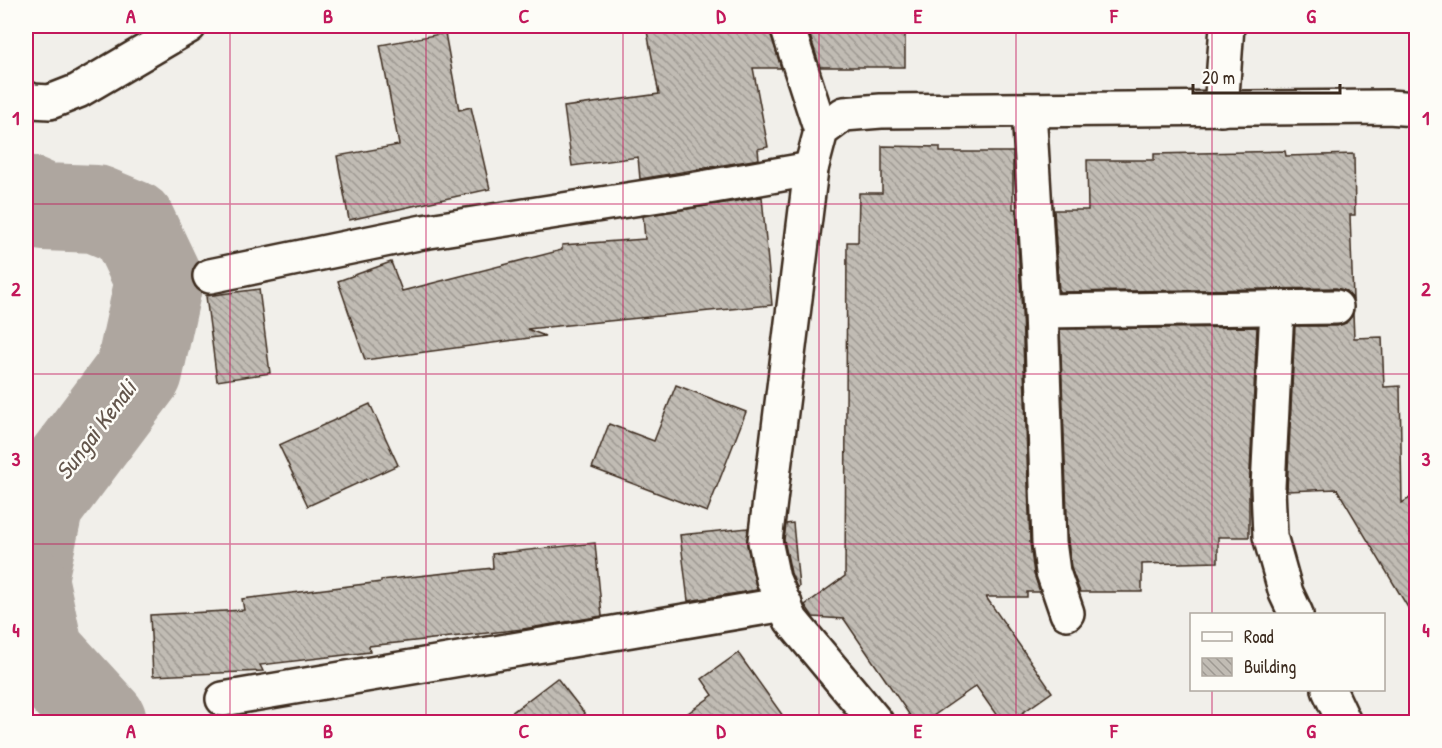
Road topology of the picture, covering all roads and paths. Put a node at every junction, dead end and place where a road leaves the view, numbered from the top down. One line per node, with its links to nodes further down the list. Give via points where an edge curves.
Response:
1 (189, 26): 4 (street, via 78,91 50,102)
2 (787, 26): 8 (street)
3 (1227, 26): 5 (street)
4 (26, 98)
5 (1221, 109): 6 (street); 7 (street)
6 (1029, 110): 8 (street, via 844,114); 13 (street)
7 (1416, 110)
8 (820, 130): 9 (street)
9 (811, 169): 10 (street, via 423,232); 14 (street, via 765,541 773,579)
10 (210, 276)
11 (1336, 307): 12 (street)
12 (1277, 309): 13 (street); 16 (street, via 1269,526)
13 (1041, 311): 15 (street, via 1048,542)
14 (785, 604): 18 (street); 19 (street, via 791,620)
15 (1067, 613)
16 (1295, 613)
17 (1329, 691): 20 (street)
18 (223, 699)
19 (876, 723)
20 (1344, 723)

